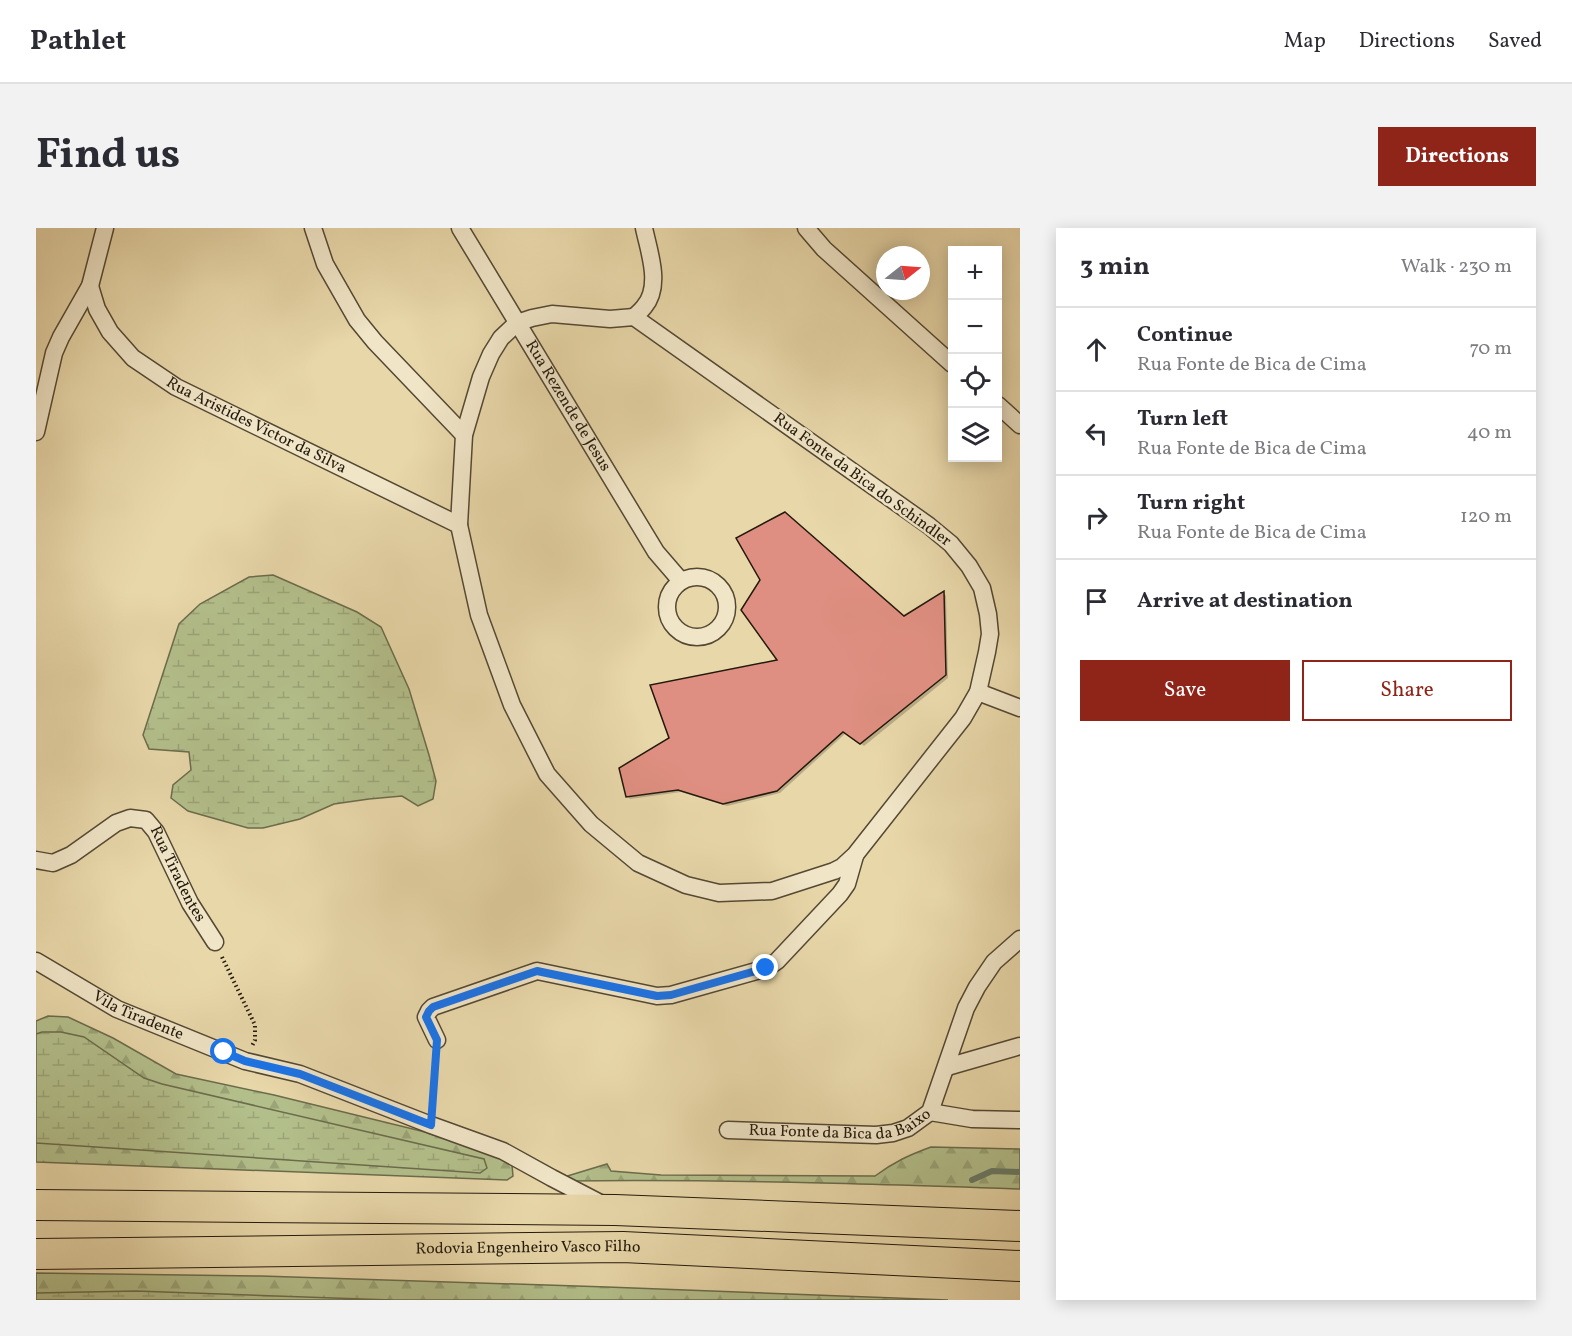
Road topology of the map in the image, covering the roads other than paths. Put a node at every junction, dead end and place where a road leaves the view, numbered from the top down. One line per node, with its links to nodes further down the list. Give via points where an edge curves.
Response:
1 (105, 228): 6 (street)
2 (313, 228): 13 (street, via 325,264 357,320)
3 (460, 228): 8 (street, Rua Rezende de Jesus)
4 (644, 228): 7 (street, via 653,287 645,306)
5 (806, 228): 9 (street)
6 (90, 286): 12 (street, via 54,353); 14 (street, Rua Aristides Victor da Silva, via 110,332 133,358 176,387)
7 (634, 317): 8 (street, via 552,314); 16 (street, Rua Fonte da Bica do Schindler, via 951,544 982,588 988,614 990,634)
8 (517, 323): 13 (street, Rua Fonte da Bica do Schindler, via 491,354); 15 (street, Rua Rezende de Jesus, via 656,552)
9 (948, 360)
10 (1001, 408): 11 (street)
11 (1020, 425)
12 (36, 432)
13 (465, 435): 14 (street, Rua Fonte da Bica do Schindler)
14 (459, 525): 18 (street, Rua Fonte da Bica do Schindler, via 479,615 512,705 547,774 598,830 638,863 686,885 719,893 772,891 834,871)
15 (681, 581)
16 (978, 692): 17 (street); 18 (street, Rua Fonte da Bica do Schindler, via 963,718)
17 (1020, 708)
18 (855, 855): 23 (street, via 840,894 766,968 657,996 537,971 433,1007 426,1017)
19 (36, 860): 21 (street, Rua Tiradentes, via 53,862 71,855 116,823 130,818 146,820)
20 (1020, 939): 25 (street, Rua Fonte da Bica da Baixo, via 994,962 977,987)
21 (215, 942)
22 (36, 962): 30 (street, Vila Tiradente, via 117,1009 245,1061 300,1074 503,1151)
23 (437, 1040)
24 (1020, 1046): 25 (street)
25 (946, 1068): 26 (street, Rua Fonte da Bica da Baixo)
26 (930, 1112): 27 (street, via 972,1119); 28 (street, Rua Fonte da Bica da Baixo, via 908,1128 876,1135)
27 (1020, 1120)
28 (728, 1130)
29 (36, 1205): 30 (highway)
30 (615, 1210): 31 (highway)
31 (1020, 1226)
32 (36, 1254): 33 (highway, Rodovia Engenheiro Vasco Filho, via 623,1247)
33 (1020, 1266)

